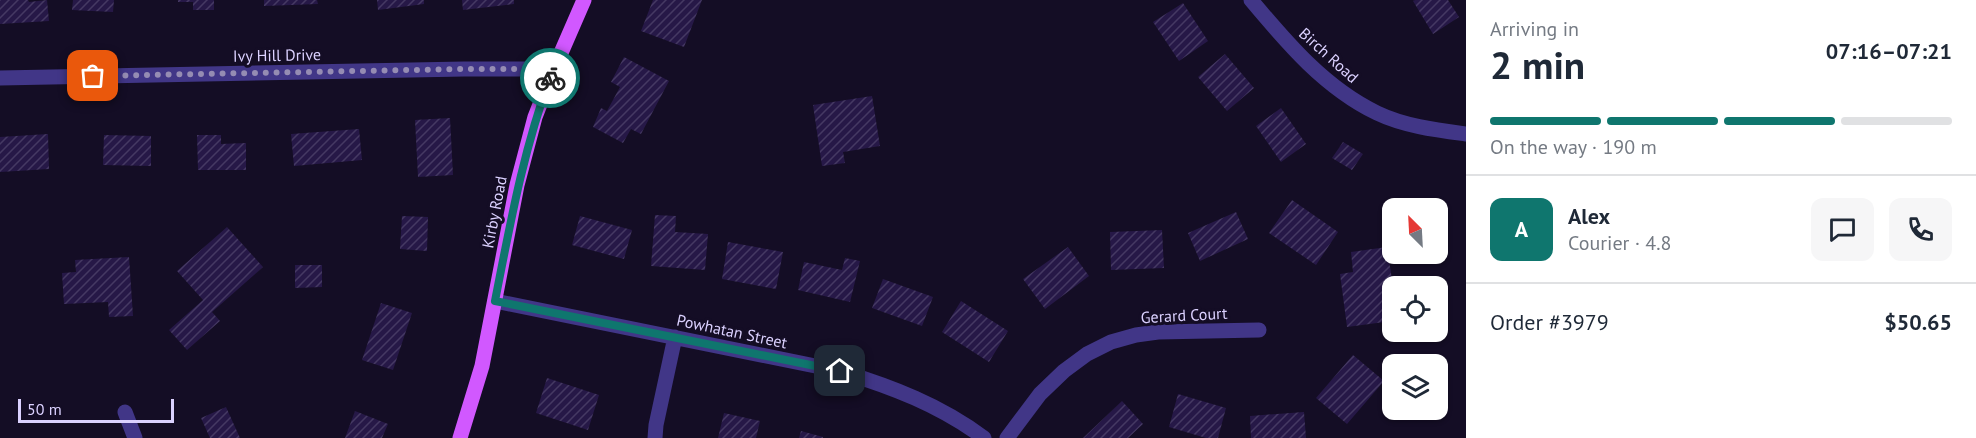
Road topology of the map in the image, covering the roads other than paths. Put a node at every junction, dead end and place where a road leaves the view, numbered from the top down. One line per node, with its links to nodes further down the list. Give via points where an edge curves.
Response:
1 (584, 0): 3 (main road, Kirby Road)
2 (1251, 0): 5 (street, Birch Road, via 1320,75 1352,99 1403,122)
3 (554, 69): 4 (street, Ivy Hill Drive); 6 (main road, Kirby Road, via 535,117 517,186)
4 (0, 78)
5 (1466, 134)
6 (495, 301): 8 (street, Powhatan Street); 11 (main road, Kirby Road, via 482,366)
7 (1259, 330): 14 (street, Gerard Court, via 1158,333 1110,342 1064,371 1040,394)
8 (675, 337): 12 (street); 13 (street, Powhatan Street, via 840,371 892,387 931,405)
9 (125, 412): 10 (street)
10 (135, 438)
11 (460, 438)
12 (655, 438)
13 (984, 438)
14 (1007, 438)

